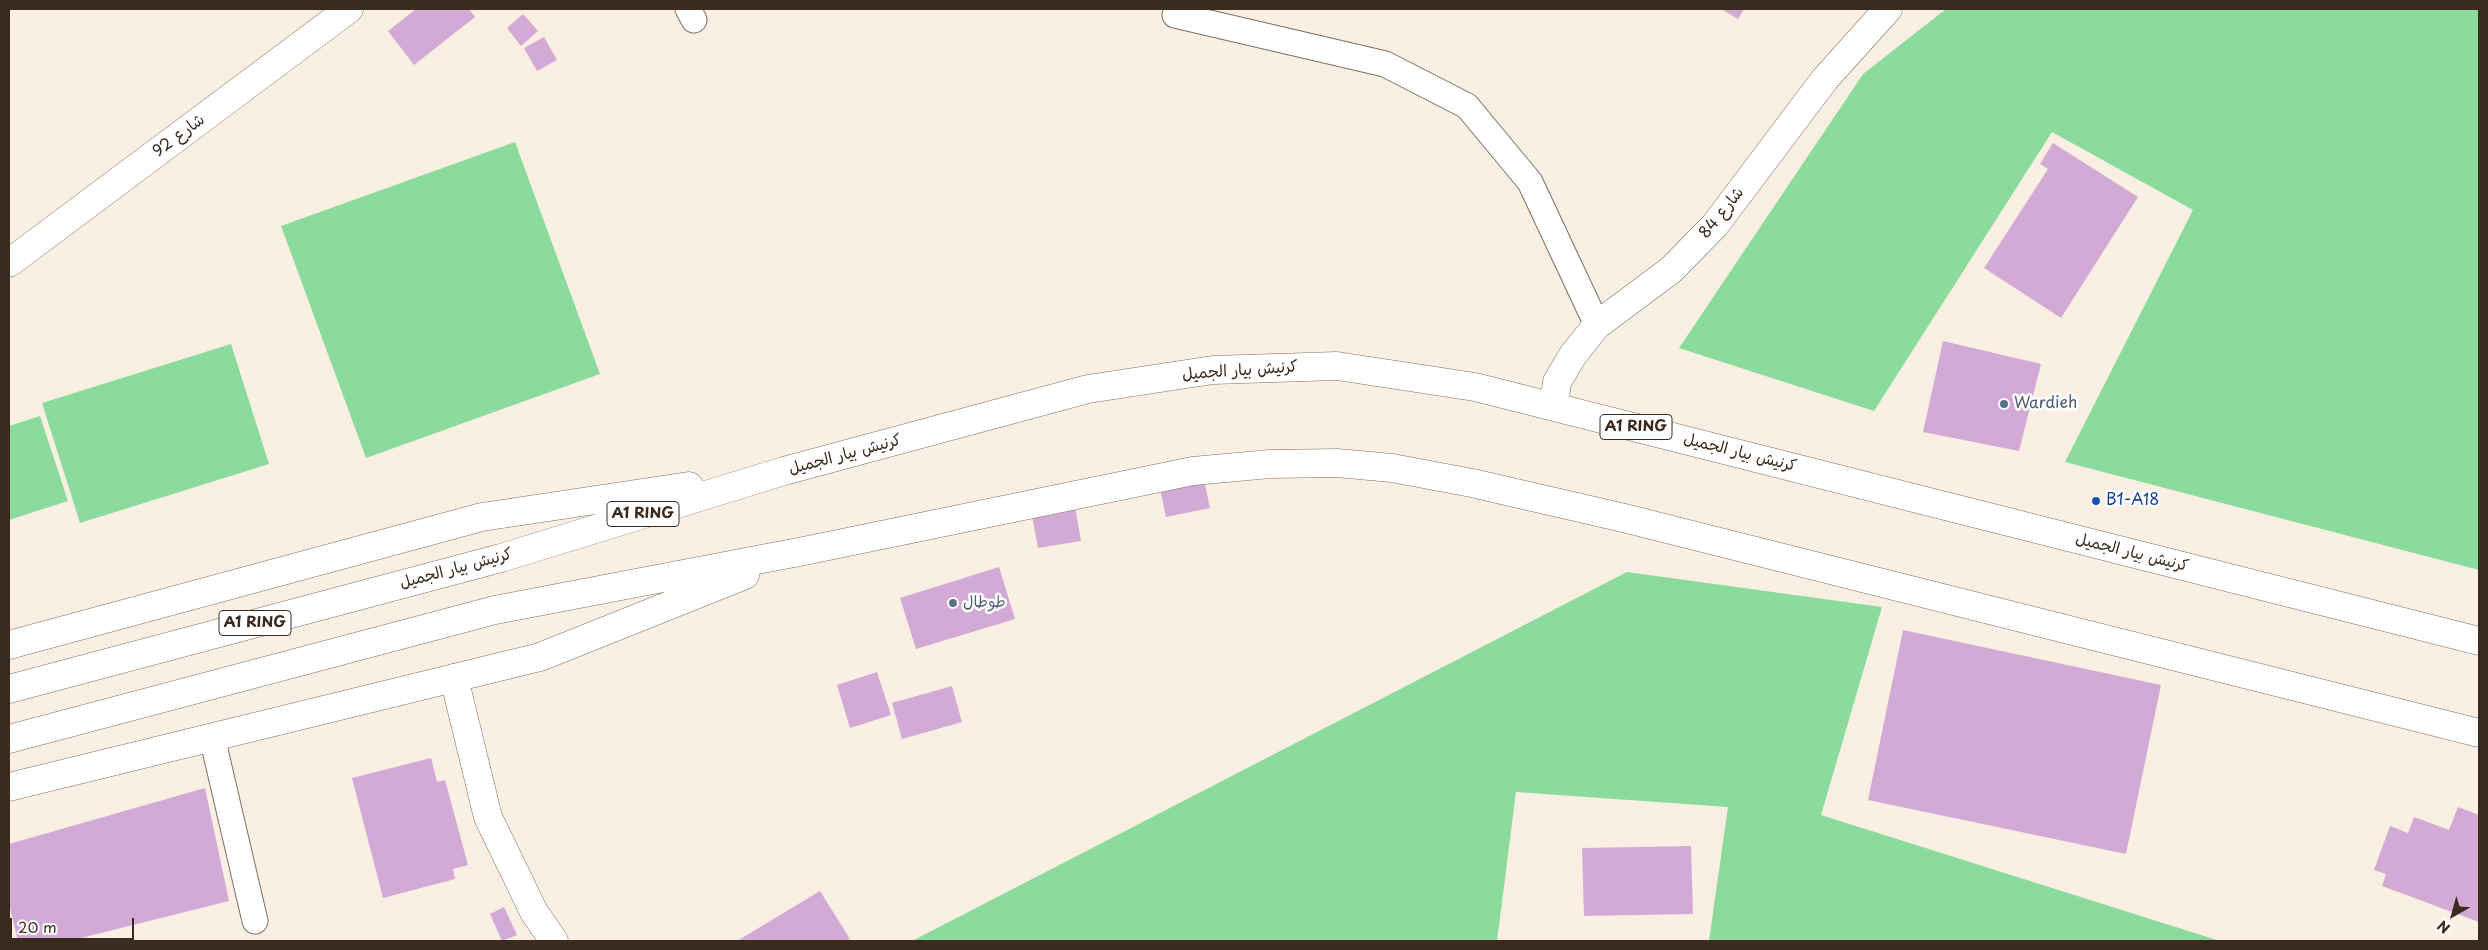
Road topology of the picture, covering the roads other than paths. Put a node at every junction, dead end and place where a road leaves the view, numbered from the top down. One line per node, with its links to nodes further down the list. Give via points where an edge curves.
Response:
1 (349, 9): 4 (main road, شارع 92)
2 (1888, 9): 5 (main road, شارع 84, via 1814,93 1715,225 1671,270)
3 (1175, 15): 5 (lane, via 1385,64 1467,106 1530,182)
4 (9, 263)
5 (1597, 325): 6 (main road, شارع 84, via 1557,382)
6 (1554, 406): 7 (main road, كرنيش بيار الجميل / A1 RING, via 1476,387 1337,366 1214,370 1088,389); 9 (main road, كرنيش بيار الجميل / A1 RING)
7 (784, 471): 10 (main road, via 482,517); 12 (main road, كرنيش بيار الجميل / A1 RING, via 501,558)
8 (804, 551): 11 (main road, via 540,657); 13 (main road, via 1193,470 1337,463 1392,468 1624,518); 15 (main road, via 495,610)
9 (2479, 641)
10 (9, 645)
11 (454, 678): 14 (main road); 18 (main road, via 488,818 534,912)
12 (9, 689)
13 (2479, 733)
14 (212, 737): 16 (main road); 17 (lane)
15 (9, 738)
16 (9, 787)
17 (255, 921)
18 (554, 941)

